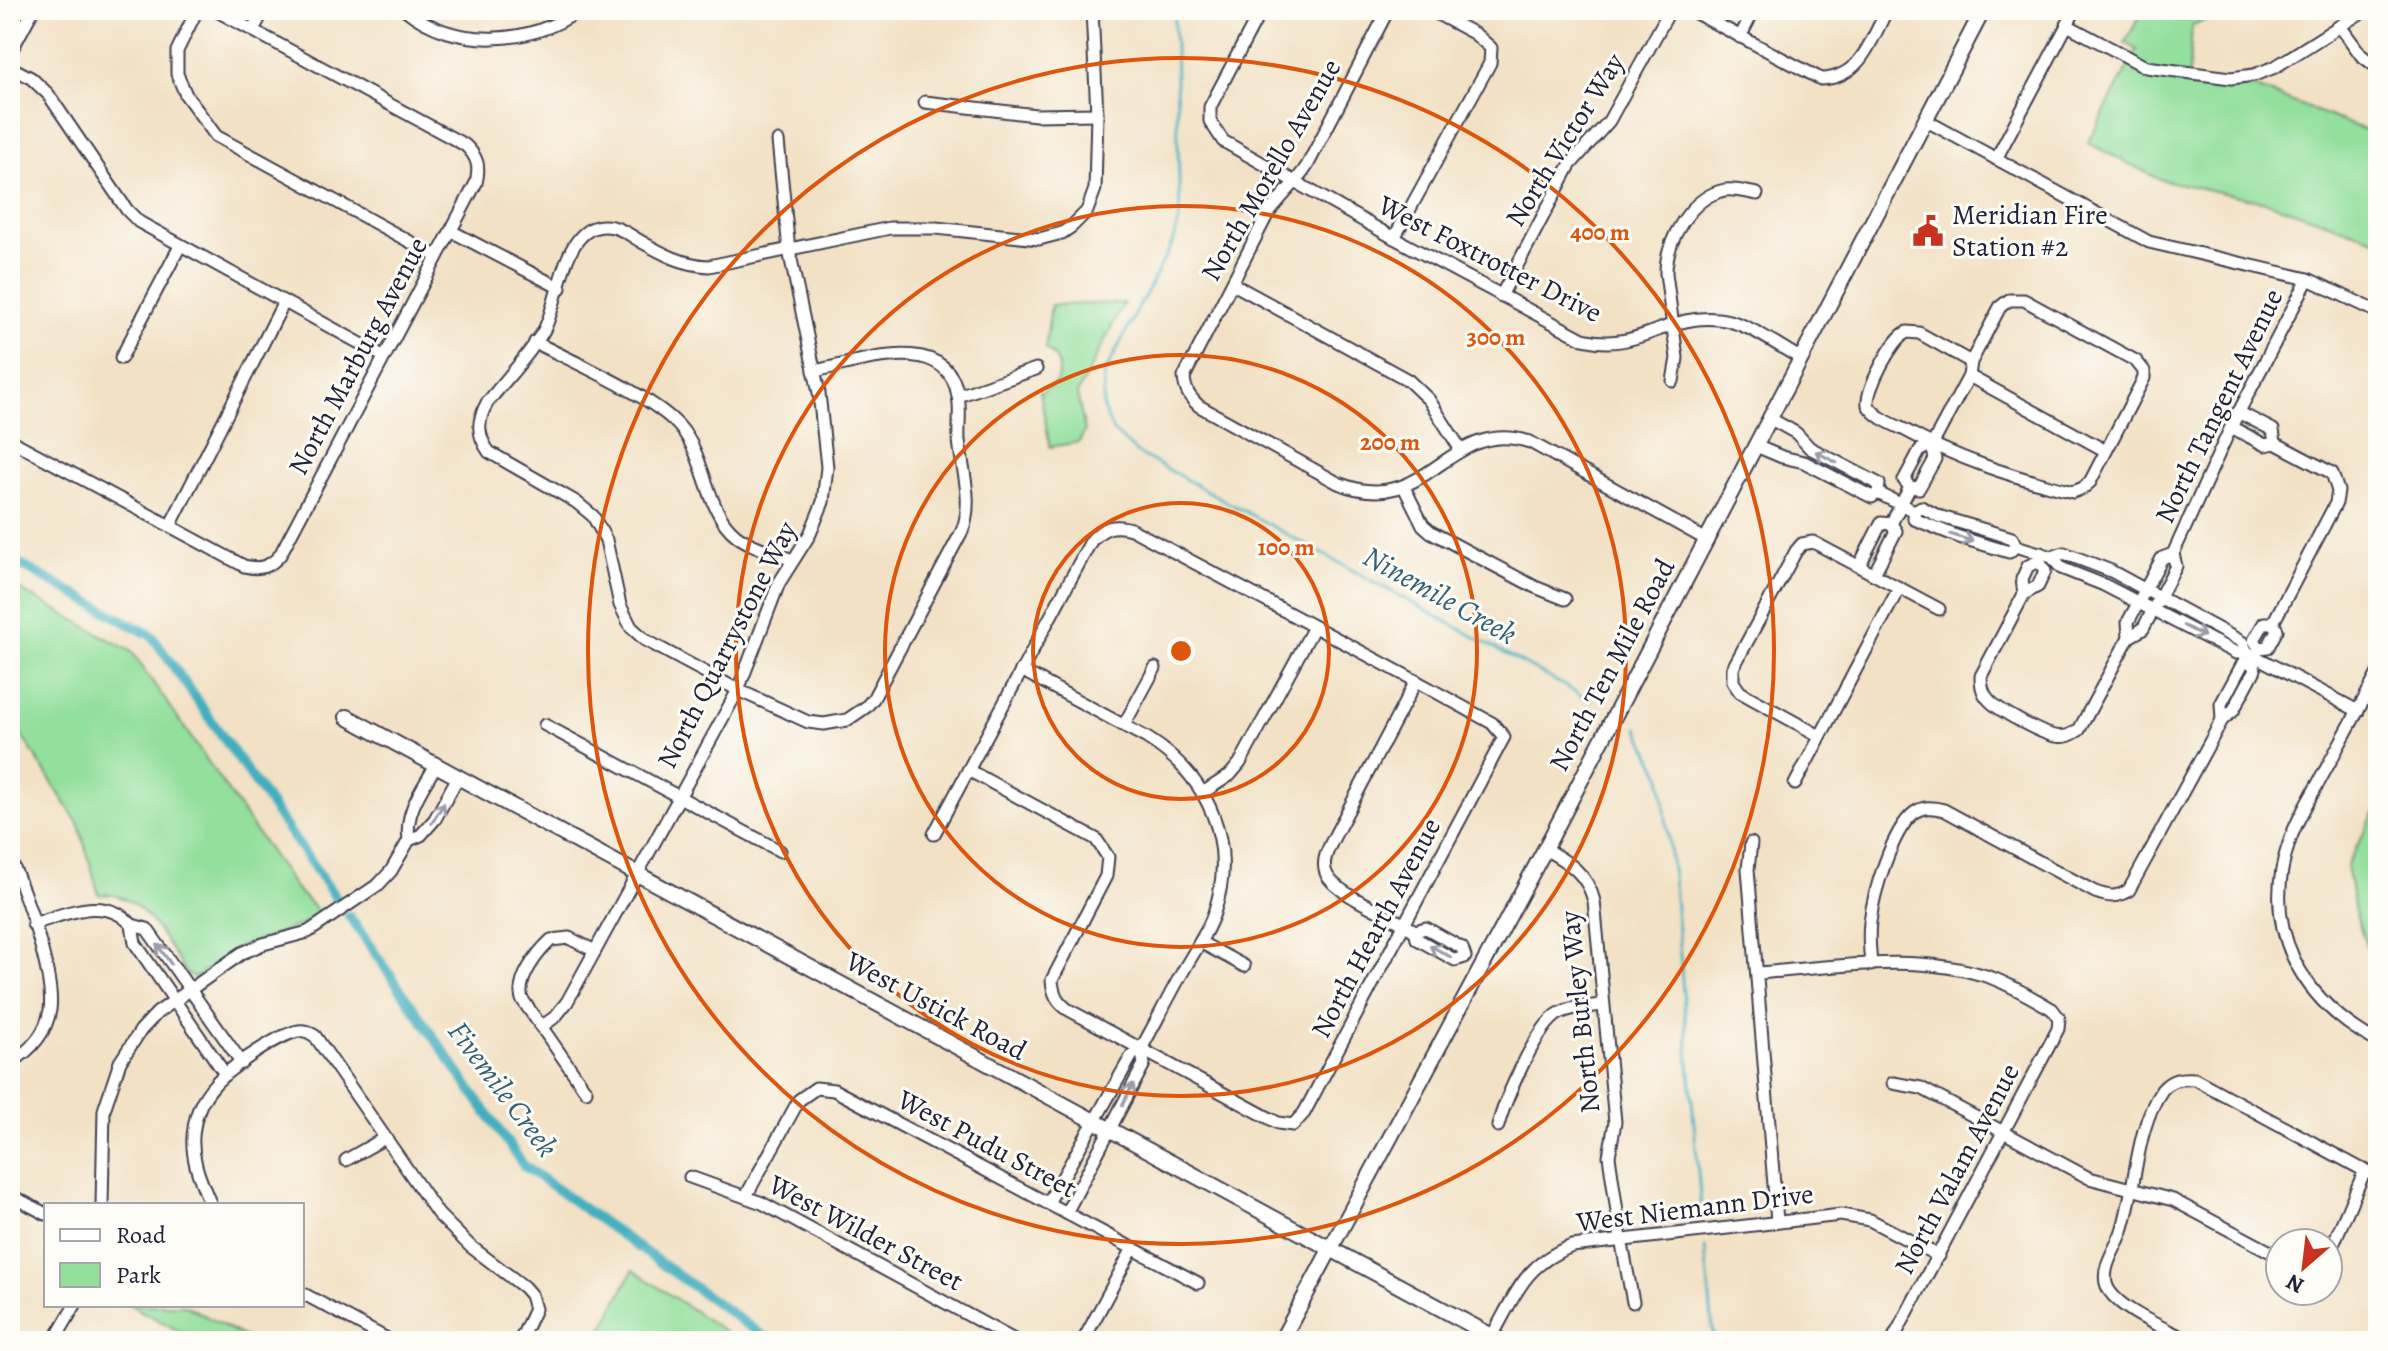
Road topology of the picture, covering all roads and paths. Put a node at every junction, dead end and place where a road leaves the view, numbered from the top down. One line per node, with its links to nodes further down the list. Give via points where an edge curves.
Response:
1 (33, 10): 22 (street)
2 (197, 10): 36 (street, via 177,51 177,74 216,136)
3 (215, 10): 20 (street)
4 (264, 10): 20 (street)
5 (406, 10): 6 (street, via 444,31 478,38 536,32)
6 (579, 10)
7 (1092, 10): 26 (street)
8 (1261, 10): 30 (street, West Foxtrotter Drive, via 1210,107 1210,121 1223,141)
9 (1388, 10): 30 (street, North Morello Avenue)
10 (1430, 10): 33 (street, via 1491,48 1490,63)
11 (1670, 10): 40 (street, North Victor Way, via 1609,121 1570,165)
12 (1690, 10): 21 (street)
13 (1754, 10): 21 (street)
14 (1887, 10): 21 (street, via 1854,69 1833,79 1810,75)
15 (1983, 10): 27 (main road, North Ten Mile Road)
16 (2075, 10): 18 (street)
17 (2365, 10): 19 (street)
18 (2067, 25): 19 (street, via 2146,67 2231,78 2275,67); 29 (street)
19 (2340, 26): 24 (street)
20 (253, 30): 32 (street, North Marburg Avenue, via 465,145 479,171)
21 (1740, 37)
22 (10, 53)
23 (10, 67): 34 (street, via 48,94 127,210)
24 (2378, 68)
25 (925, 102): 26 (street, via 1036,115)
26 (1097, 114): 35 (street, via 1092,201 1080,220 1062,233 1028,239 890,228)
27 (1925, 120): 29 (street); 47 (main road, North Ten Mile Road)
28 (778, 141): 35 (street, North Quarrystone Way)
29 (1996, 159): 37 (street, via 2149,242)
30 (1296, 183): 33 (street, West Foxtrotter Drive); 38 (street, North Morello Avenue, via 1266,217)
31 (1757, 194): 43 (street, via 1725,190 1713,196 1693,210 1673,238 1666,273)
32 (451, 231): 36 (street, North Marburg Avenue); 39 (street)
33 (1394, 238): 40 (street, West Foxtrotter Drive)
34 (180, 246): 41 (street); 46 (street)
35 (789, 250): 39 (street, via 697,265 600,226 576,241); 50 (street, North Quarrystone Way)
36 (436, 256): 45 (street, North Marburg Avenue)
37 (2308, 279): 42 (street); 54 (street, North Tangent Avenue)
38 (1233, 284): 61 (street, via 1408,380 1429,400); 63 (street, North Morello Avenue, via 1184,377 1190,399 1338,483 1371,491)
39 (560, 288): 44 (street)
40 (1501, 296): 43 (street, West Foxtrotter Drive, via 1595,342 1629,341)
41 (284, 302): 45 (street); 67 (street)
42 (2378, 312)
43 (1673, 325): 47 (street, West Foxtrotter Drive, via 1707,318 1730,321); 52 (street)
44 (535, 342): 71 (street, via 665,413 697,453 727,526 744,540); 88 (street, via 480,415 482,442 499,460 593,516 606,540 620,605 631,627 645,640)
45 (383, 356): 67 (street, North Marburg Avenue, via 280,555 266,567 244,566)
46 (121, 358)
47 (1802, 359): 55 (main road, North Ten Mile Road)
48 (1971, 362): 51 (street); 59 (street, via 1919,333 1907,332 1896,339 1868,393 1868,405 1876,415); 62 (street, via 2000,307 2009,300 2024,300 2136,361 2144,371 2143,383)
49 (1036, 369): 53 (street)
50 (814, 371): 53 (street, via 917,354 940,364); 71 (street, North Quarrystone Way, via 826,479 815,523)
51 (1969, 376): 59 (street); 62 (street)
52 (1673, 381)
53 (958, 396): 88 (street, via 966,521 873,699 847,720 824,724 808,722)
54 (2238, 412): 56 (street, North Tangent Avenue); 58 (street, via 2273,430)
55 (1771, 419): 60 (main road, North Ten Mile Road); 64 (street, one-way to 55, via 1879,484 1810,448)
56 (2231, 427): 58 (street, via 2265,445); 69 (street, North Tangent Avenue)
57 (10, 440): 67 (street)
58 (2275, 443): 83 (street, via 2332,473 2336,503 2273,623 2277,630 2268,647)
59 (1932, 445): 62 (street, via 2073,492 2090,482); 65 (street, via 1935,459 1919,488 1910,487)
60 (1756, 446): 64 (street, via 1804,462 1872,497); 68 (main road, North Ten Mile Road)
61 (1461, 450): 63 (street); 68 (street, via 1496,437 1530,442)
62 (2106, 451)
63 (1404, 487): 77 (street, via 1431,532)
64 (1878, 493): 65 (street)
65 (1901, 505): 66 (street); 70 (street, via 2012,538 2016,546)
66 (1891, 524): 72 (street, via 1881,523); 73 (street, via 1896,531)
67 (170, 526)
68 (1707, 540): 103 (main road, North Ten Mile Road)
69 (2173, 554): 75 (street, North Tangent Avenue, via 2162,558); 76 (street, North Tangent Avenue, via 2176,566)
70 (2044, 557): 75 (street, via 2074,556); 78 (street); 82 (street, North Tangent Avenue, via 2028,566 2022,579 2024,594 1981,676 1987,698 2045,733 2070,736 2079,730)
71 (792, 560): 88 (street, North Quarrystone Way)
72 (1859, 566): 73 (street); 93 (street, via 1813,542 1802,544 1733,668 1740,692)
73 (1874, 574): 74 (street)
74 (1899, 588): 79 (street); 93 (street)
75 (2145, 590): 76 (street); 78 (street, North Tangent Avenue)
76 (2160, 597): 80 (street, North Tangent Avenue); 83 (street, via 2242,642)
77 (1565, 599)
78 (2139, 602): 80 (street); 82 (street, North Tangent Avenue, via 2128,622)
79 (1939, 609)
80 (2153, 610): 82 (street, North Tangent Avenue, via 2143,629); 83 (street, one-way to 83, via 2236,653)
81 (1314, 627): 85 (street, via 1120,525 1099,532 1091,541); 87 (street); 98 (street, via 1240,763)
82 (2129, 637)
83 (2253, 655): 89 (street); 113 (street, via 2221,704 2222,720 2129,890 2108,897 1944,810 1923,808 1906,822 1880,875 1870,920)
84 (1155, 668): 92 (street)
85 (1021, 670): 92 (street); 95 (street)
86 (2378, 673): 89 (street)
87 (1416, 681): 109 (street, via 1324,859 1326,874 1336,886); 109 (street, North Hearth Avenue, via 1492,723 1504,737)
88 (738, 690): 99 (street, North Quarrystone Way)
89 (2358, 711): 120 (street, via 2297,823 2284,859 2280,895 2283,928 2306,983 2340,1019)
90 (347, 717): 94 (main road, West Ustick Road)
91 (545, 725): 99 (street)
92 (1124, 725): 98 (street, via 1166,751)
93 (1820, 736): 97 (street)
94 (436, 765): 96 (main road, West Ustick Road); 101 (street, via 412,808)
95 (968, 770): 100 (street); 121 (street, via 1096,839 1108,857 1106,876 1052,980 1053,992 1058,1002)
96 (458, 777): 101 (street, one-way to 96, via 435,819); 106 (main road, West Ustick Road)
97 (1795, 784)
98 (1204, 792): 110 (street, via 1218,830 1222,876 1215,910)
99 (678, 796): 104 (street); 106 (street, North Quarrystone Way)
100 (934, 834)
101 (409, 840): 116 (street, via 391,871 367,893 308,932 242,953)
102 (1751, 843): 115 (street, via 1748,869)
103 (1545, 849): 112 (main road, North Ten Mile Road); 118 (street, North Burley Way, via 1571,864 1590,887)
104 (780, 851)
105 (10, 859): 107 (street)
106 (637, 874): 111 (street, North Quarrystone Way); 127 (main road, West Ustick Road)
107 (33, 924): 108 (street, via 87,907 114,910); 122 (street, via 50,1010 34,1045)
108 (132, 925): 116 (street, one-way to 108, via 147,929); 117 (street, via 135,943)
109 (1410, 928): 112 (street, via 1426,928); 121 (street, North Hearth Avenue, via 1293,1125 1278,1123)
110 (1200, 942): 114 (street); 121 (street)
111 (595, 951): 119 (street, North Quarrystone Way, via 567,1002); 119 (street, via 569,938 551,940 520,989)
112 (1483, 965): 149 (main road, North Ten Mile Road)
113 (1871, 965): 115 (street); 130 (street, North Valam Avenue, via 1941,966 1992,978 2052,1009 2059,1018 2058,1029)
114 (1244, 966)
115 (1759, 973): 144 (street)
116 (190, 989): 117 (street); 123 (street)
117 (174, 1000): 124 (street); 139 (street, via 141,1030 112,1081 102,1127)
118 (1603, 1005): 128 (street, via 1571,1009 1550,1020 1503,1103); 146 (street, North Burley Way, via 1615,1122 1609,1156)
119 (541, 1027): 126 (street)
120 (2378, 1042)
121 (1141, 1049): 127 (street, via 1132,1055); 129 (street, one-way to 121, via 1144,1064)
122 (10, 1063)
123 (242, 1063): 124 (street); 131 (street, via 287,1033 315,1036)
124 (225, 1074): 140 (street, via 206,1095 193,1130 196,1167)
125 (1893, 1083): 130 (street, via 1921,1088)
126 (586, 1091)
127 (1095, 1121): 129 (main road, West Ustick Road); 141 (street)
128 (1498, 1126)
129 (1111, 1129): 143 (street); 149 (main road, West Ustick Road)
130 (2005, 1133): 136 (street, via 2089,1178); 150 (street, North Valam Avenue)
131 (385, 1138): 132 (street); 158 (street, via 453,1231 524,1287 535,1303)
132 (346, 1160)
133 (2365, 1170): 135 (street); 136 (street, via 2195,1079 2180,1078 2161,1092 2146,1124); 145 (street)
134 (690, 1177): 138 (street, West Wilder Street)
135 (2378, 1178)
136 (2133, 1188): 148 (street, via 2173,1200); 163 (street, via 2106,1284 2118,1302)
137 (10, 1195): 142 (street)
138 (746, 1196): 141 (street, West Pudu Street, via 799,1100 816,1088 834,1090); 159 (street, West Wilder Street)
139 (102, 1203)
140 (210, 1203)
141 (1048, 1203): 143 (street, West Pudu Street)
142 (44, 1213)
143 (1066, 1213): 147 (street, West Pudu Street)
144 (1777, 1221): 146 (street, West Niemann Drive); 150 (street, West Niemann Drive, via 1856,1216)
145 (2340, 1227)
146 (1621, 1239): 153 (street, North Burley Way); 155 (street, West Niemann Drive, via 1572,1246 1537,1264 1524,1279)
147 (1133, 1248): 151 (street, West Pudu Street); 160 (street)
148 (2264, 1248)
149 (1331, 1249): 155 (main road, West Ustick Road); 161 (main road, North Ten Mile Road)
150 (1939, 1256): 162 (street, North Valam Avenue)
151 (1198, 1283)
152 (304, 1294): 157 (street)
153 (1633, 1302)
154 (74, 1307): 156 (street)
155 (1497, 1338)
156 (59, 1339)
157 (391, 1341)
158 (520, 1341)
159 (1016, 1341)
160 (1083, 1341)
161 (1281, 1341)
162 (1892, 1341)
163 (2189, 1341)

